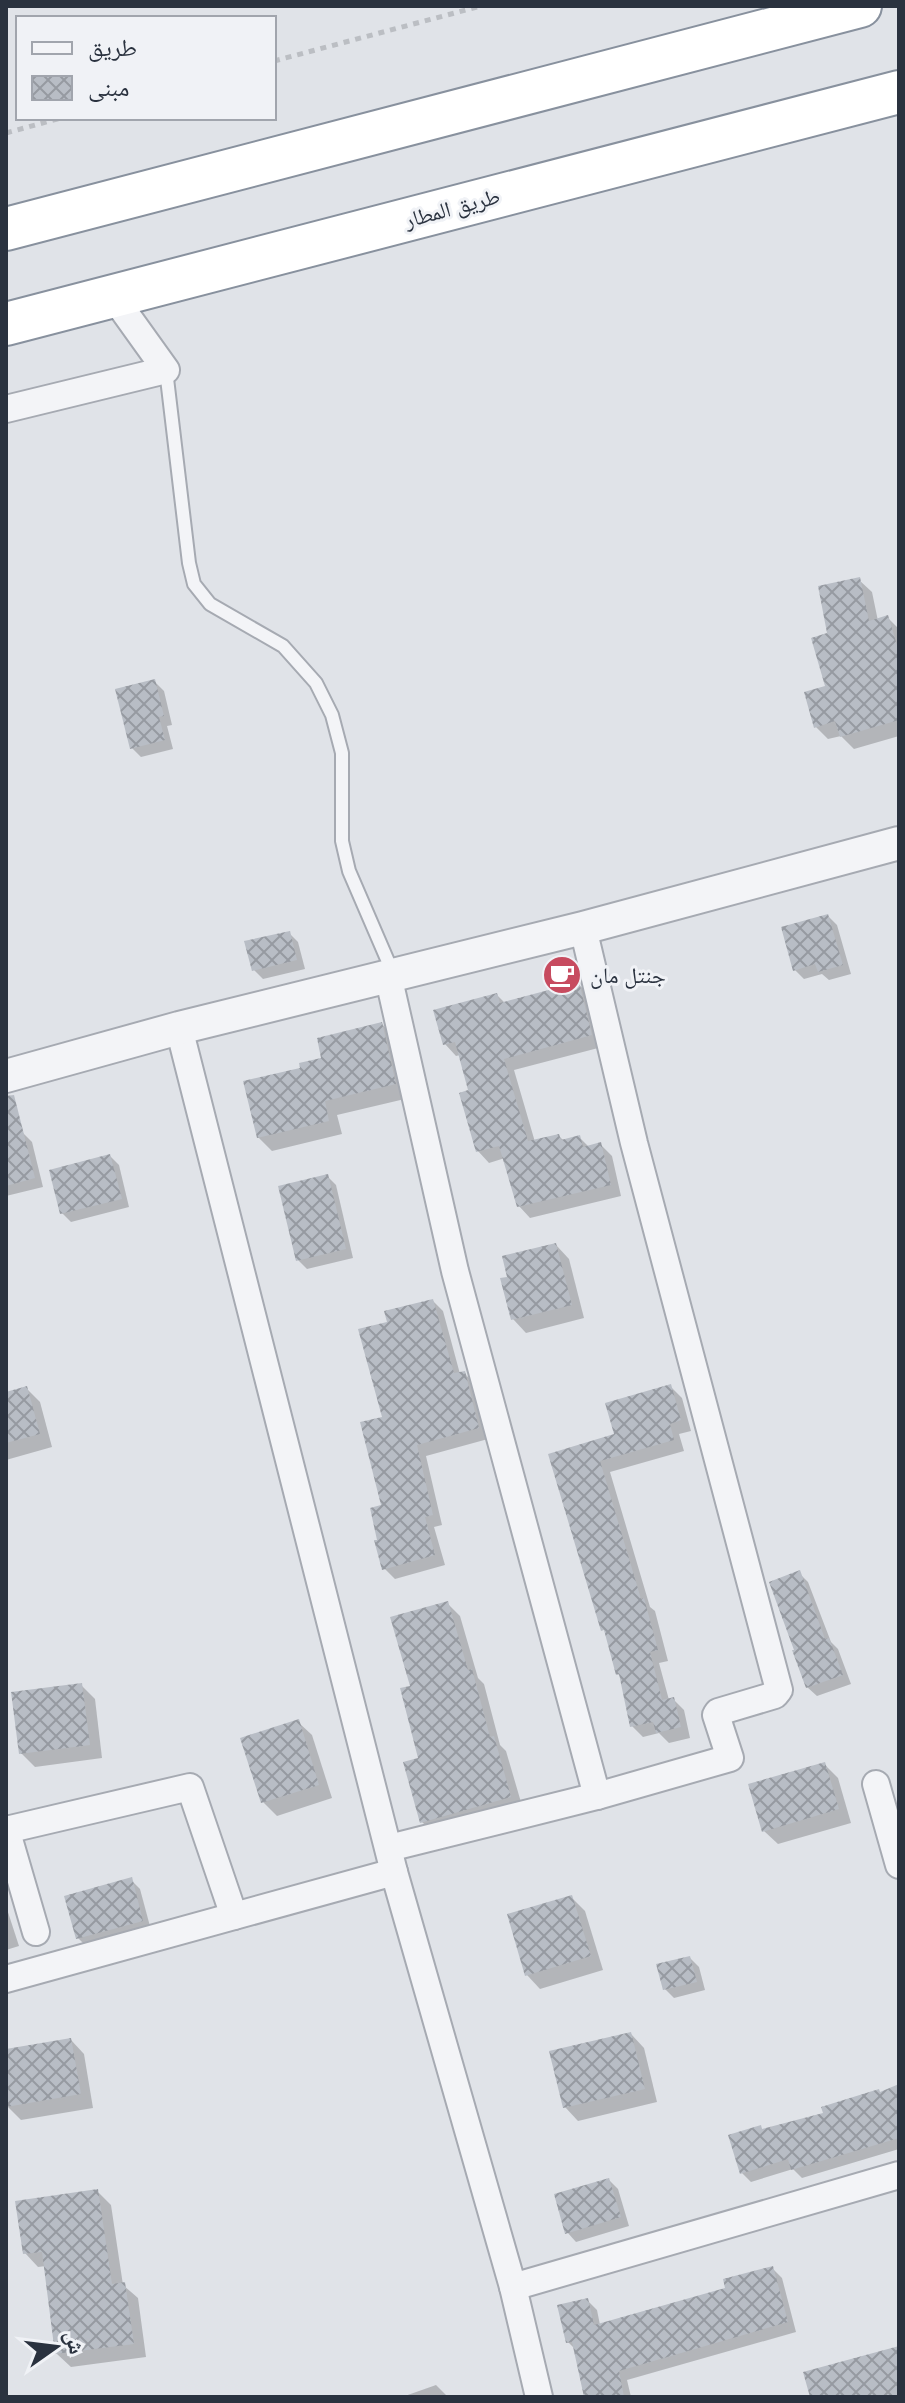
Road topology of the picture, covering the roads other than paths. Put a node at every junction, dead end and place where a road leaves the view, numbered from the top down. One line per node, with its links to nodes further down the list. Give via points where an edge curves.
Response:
1 (860, 6): 3 (highway)
2 (899, 92): 4 (highway, طريق المطار)
3 (6, 229)
4 (113, 296): 5 (highway, طريق المطار); 6 (street)
5 (6, 324)
6 (166, 370): 7 (street); 10 (lane, via 194,584 210,604 283,646 316,683 342,753 342,841 349,871)
7 (6, 409)
8 (899, 843): 9 (street)
9 (583, 928): 10 (street); 14 (street, via 634,1143 779,1690 718,1712 730,1758)
10 (391, 974): 11 (street); 14 (street, via 455,1271)
11 (179, 1028): 12 (street); 16 (street)
12 (6, 1076)
13 (876, 1784): 17 (street)
14 (597, 1796): 16 (street)
15 (6, 1830): 18 (street, via 190,1787); 19 (street)
16 (392, 1860): 18 (street); 22 (street)
17 (899, 1865)
18 (234, 1916): 20 (street)
19 (36, 1932)
20 (6, 1979)
21 (899, 2175): 22 (street)
22 (513, 2287): 23 (street)
23 (539, 2397)

